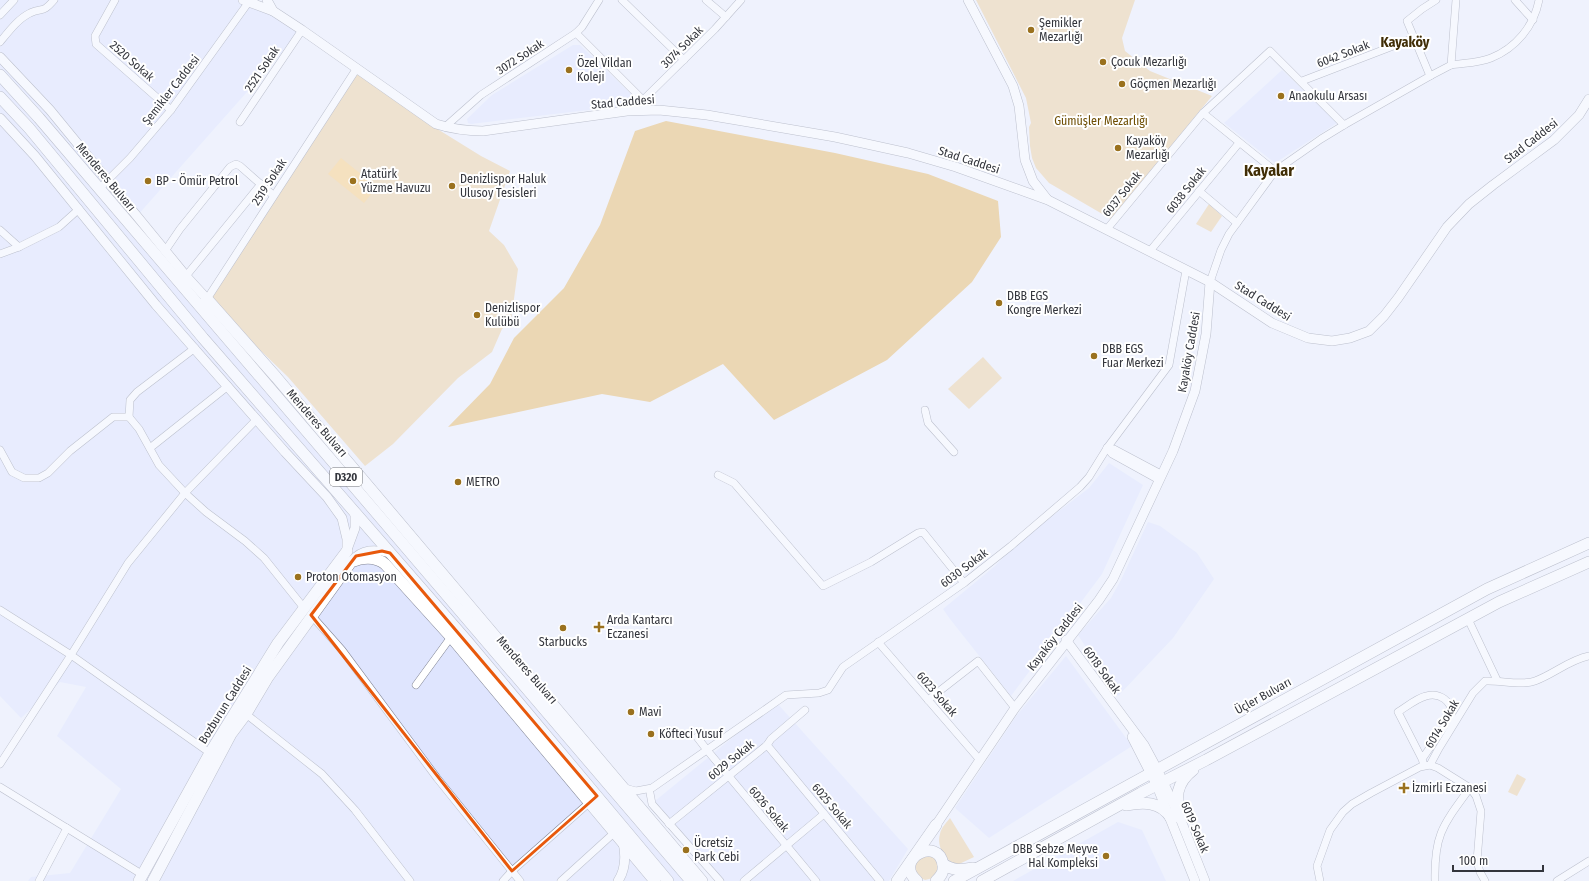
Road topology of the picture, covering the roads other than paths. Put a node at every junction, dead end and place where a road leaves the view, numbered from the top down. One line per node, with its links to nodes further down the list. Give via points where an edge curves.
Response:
1 (14, 0): 16 (street)
2 (54, 0): 22 (street, via 44,10 31,12 20,19)
3 (115, 0): 33 (street, 2520 Sokak, via 95,36 96,44)
4 (267, 0): 15 (street)
5 (599, 0): 20 (street, 3072 Sokak)
6 (622, 0): 24 (street)
7 (706, 0): 17 (street)
8 (741, 0): 17 (street, 3074 Sokak)
9 (968, 0): 47 (street, via 1014,86 1027,166 1039,190)
10 (1436, 0): 21 (street, via 1407,21)
11 (1456, 0): 25 (street)
12 (1515, 0): 18 (street)
13 (1539, 0): 18 (street, Kayaköy Caddesi)
14 (248, 1): 15 (street, Stad Caddesi); 33 (street, Şemikler Caddesi)
15 (273, 11): 19 (street, Stad Caddesi)
16 (0, 15)
17 (726, 17): 24 (street, 3074 Sokak)
18 (1533, 20): 25 (street, Kayaköy Caddesi, via 1519,39 1501,53 1490,58)
19 (302, 30): 26 (street, Stad Caddesi); 37 (street, 2521 Sokak)
20 (576, 33): 32 (street); 39 (street, 3072 Sokak, via 481,95)
21 (1414, 38): 28 (street); 29 (street, 6042 Sokak)
22 (0, 42)
23 (0, 57): 42 (street, via 50,110)
24 (684, 60): 32 (street, 3074 Sokak)
25 (1451, 65): 28 (street, Kayaköy Caddesi)
26 (357, 68): 39 (street, Stad Caddesi, via 436,124); 46 (street, 2519 Sokak)
27 (0, 75): 44 (main road, Menderes Bulvarı / D320)
28 (1430, 76): 38 (street, Kayaköy Caddesi)
29 (1302, 81): 35 (street, 6037 Sokak, via 1270,51); 38 (street)
30 (0, 97): 72 (main road, D320)
31 (1589, 99): 58 (street, Stad Caddesi, via 1577,118 1554,140 1469,204 1447,226 1398,298 1369,331 1332,341 1308,338 1272,323)
32 (643, 100): 34 (street)
33 (171, 110): 42 (street, Şemikler Caddesi)
34 (645, 110): 39 (street, Stad Caddesi, via 483,131); 47 (street, Stad Caddesi, via 707,115 871,144 956,167)
35 (1203, 113): 40 (street); 50 (street, 6037 Sokak)
36 (0, 119): 48 (street)
37 (240, 122)
38 (1344, 125): 41 (street, Kayaköy Caddesi)
39 (445, 127)
40 (1239, 143): 41 (street); 45 (street, 6038 Sokak)
41 (1275, 171): 49 (street, Kayaköy Caddesi)
42 (108, 180): 44 (street, Şemikler Caddesi); 53 (street)
43 (261, 184): 46 (street); 53 (street, via 240,166 236,164 230,167); 57 (street)
44 (99, 189): 59 (main road, Menderes Bulvarı / D320)
45 (1199, 191): 49 (street); 54 (street, 6038 Sokak)
46 (273, 196): 59 (street, 2519 Sokak)
47 (1048, 200): 50 (street, Stad Caddesi)
48 (79, 209): 52 (street, via 59,227); 60 (street, via 156,305)
49 (1237, 223): 58 (street, Kayaköy Caddesi, via 1221,250)
50 (1108, 229): 54 (street, Stad Caddesi)
51 (0, 230): 52 (street)
52 (19, 247): 55 (street)
53 (165, 251): 57 (street)
54 (1150, 251): 56 (street, Stad Caddesi)
55 (0, 254)
56 (1186, 270): 58 (street, Stad Caddesi); 66 (street, 6030 Sokak, via 1169,365)
57 (186, 276): 59 (street)
58 (1210, 282): 70 (street, Kayaköy Caddesi, via 1206,334 1195,391 1173,451)
59 (203, 302): 93 (main road, via 281,383); 98 (main road, Menderes Bulvarı / D320)
60 (195, 348): 61 (street); 63 (street, via 137,392 130,400)
61 (228, 386): 64 (street); 65 (street)
62 (925, 410): 68 (street, via 928,423)
63 (129, 417): 65 (street); 67 (street, via 112,417 39,478 24,478 12,472)
64 (256, 419): 71 (street); 74 (street, via 338,512 345,528)
65 (150, 448): 71 (street, via 159,465)
66 (1107, 448): 70 (street, via 1112,454); 78 (street, 6030 Sokak, via 1080,487)
67 (0, 450)
68 (954, 452)
69 (718, 475): 78 (street, via 734,483 823,586 923,532)
70 (1160, 477): 83 (street, Kayaköy Caddesi, via 1113,579)
71 (186, 493): 80 (street, via 264,558); 85 (street, via 128,563)
72 (355, 513): 74 (street, via 355,528); 75 (main road, D320)
73 (1589, 543): 105 (main road, Üçler Bulvarı, via 1487,589)
74 (347, 551): 80 (main road, Bozburun Caddesi)
75 (390, 553): 76 (street, via 374,550 364,552); 94 (main road, D320)
76 (351, 562): 80 (main road, Bozburun Caddesi); 82 (main road, via 371,558 386,564)
77 (1589, 562): 81 (main road, via 1499,602)
78 (964, 583): 84 (street, 6030 Sokak)
79 (0, 610): 85 (street)
80 (308, 611): 92 (main road, Bozburun Caddesi); 100 (main road, Bozburun Caddesi, via 278,643); 128 (street, via 342,650 437,778)
81 (1468, 619): 87 (street); 102 (main road)
82 (451, 636): 88 (street); 95 (main road)
83 (1066, 640): 90 (street, Kayaköy Caddesi); 105 (street, 6018 Sokak, via 1144,745)
84 (878, 642): 89 (street, 6023 Sokak); 99 (street, 6030 Sokak, via 843,667 828,690 786,695)
85 (71, 655): 100 (street); 104 (street)
86 (1589, 656): 87 (street, 6014 Sokak, via 1535,681 1526,683)
87 (1497, 680): 103 (street, 6014 Sokak, via 1485,681 1473,693 1438,750)
88 (416, 685)
89 (928, 700): 90 (street, via 978,661); 101 (street, 6023 Sokak)
90 (1015, 708): 101 (street, Kayaköy Caddesi)
91 (805, 710): 97 (street, 6029 Sokak)
92 (246, 714): 131 (main road, Bozburun Caddesi, via 231,734); 132 (street, via 322,774 355,810)
93 (563, 717): 98 (main road); 109 (main road)
94 (535, 722): 95 (street); 112 (main road, D320)
95 (531, 732): 112 (main road)
96 (703, 733): 99 (street, 6026 Sokak, via 697,737)
97 (767, 745): 106 (street, 6029 Sokak); 114 (street, 6025 Sokak)
98 (576, 746): 139 (main road, Menderes Bulvarı / D320)
99 (707, 750): 106 (street, 6026 Sokak); 111 (street, 6030 Sokak)
100 (210, 753): 129 (main road, Bozburun Caddesi)
101 (979, 759): 118 (street, Kayaköy Caddesi)
102 (1206, 760): 107 (main road); 116 (main road, via 1189,773 1181,784)
103 (1426, 763): 103 (street, via 1398,712 1425,696 1440,697 1450,705 1452,716); 110 (street); 153 (street, 6014 Sokak, via 1362,798 1344,812 1330,830 1317,866)
104 (0, 764)
105 (1154, 771): 107 (street, 6018 Sokak); 127 (main road, Üçler Bulvarı)
106 (728, 777): 117 (street, 6029 Sokak); 122 (street, 6026 Sokak)
107 (1160, 784): 113 (main road); 116 (street, 6019 Sokak)
108 (0, 787): 119 (street)
109 (623, 787): 111 (street, 6030 Sokak, via 636,791); 115 (main road)
110 (1470, 788): 154 (street, via 1445,822 1439,837 1435,854); 155 (street, via 1476,796 1480,811 1477,861)
111 (651, 790): 115 (street, via 646,802); 117 (street, via 652,804)
112 (594, 799): 120 (main road); 128 (street); 138 (main road, D320)
113 (1110, 810): 116 (main road, via 1134,803 1153,804); 150 (main road)
114 (824, 814): 122 (street); 144 (street, 6025 Sokak)
115 (648, 817): 140 (main road)
116 (1175, 818): 151 (street, 6019 Sokak); 152 (street, 6019 Sokak)
117 (669, 824): 141 (street)
118 (936, 825): 123 (main road, via 933,836); 124 (main road)
119 (67, 828): 129 (street); 130 (street)
120 (615, 832): 121 (main road); 135 (street)
121 (622, 841): 136 (street, via 625,850 624,867); 137 (main road)
122 (786, 845): 142 (street); 143 (street, 6026 Sokak)
123 (936, 853): 124 (main road, via 920,852); 126 (main road)
124 (914, 857): 145 (main road); 147 (main road, via 910,870)
125 (1589, 861): 156 (street)
126 (943, 864): 127 (main road, via 957,870); 148 (main road, via 943,872)
127 (978, 867): 149 (main road, Üçler Bulvarı)
128 (512, 871): 133 (street); 134 (street)
129 (141, 878)
130 (39, 881)
131 (153, 881)
132 (410, 881)
133 (503, 881)
134 (520, 881)
135 (560, 881)
136 (618, 881)
137 (655, 881)
138 (668, 881)
139 (691, 881)
140 (702, 881)
141 (720, 881)
142 (744, 881)
143 (816, 881)
144 (880, 881)
145 (897, 881)
146 (903, 881): 147 (main road)
147 (916, 881)
148 (936, 881)
149 (954, 881)
150 (982, 881)
151 (1195, 881)
152 (1205, 881)
153 (1320, 881)
154 (1434, 881)
155 (1485, 881)
156 (1557, 881)

